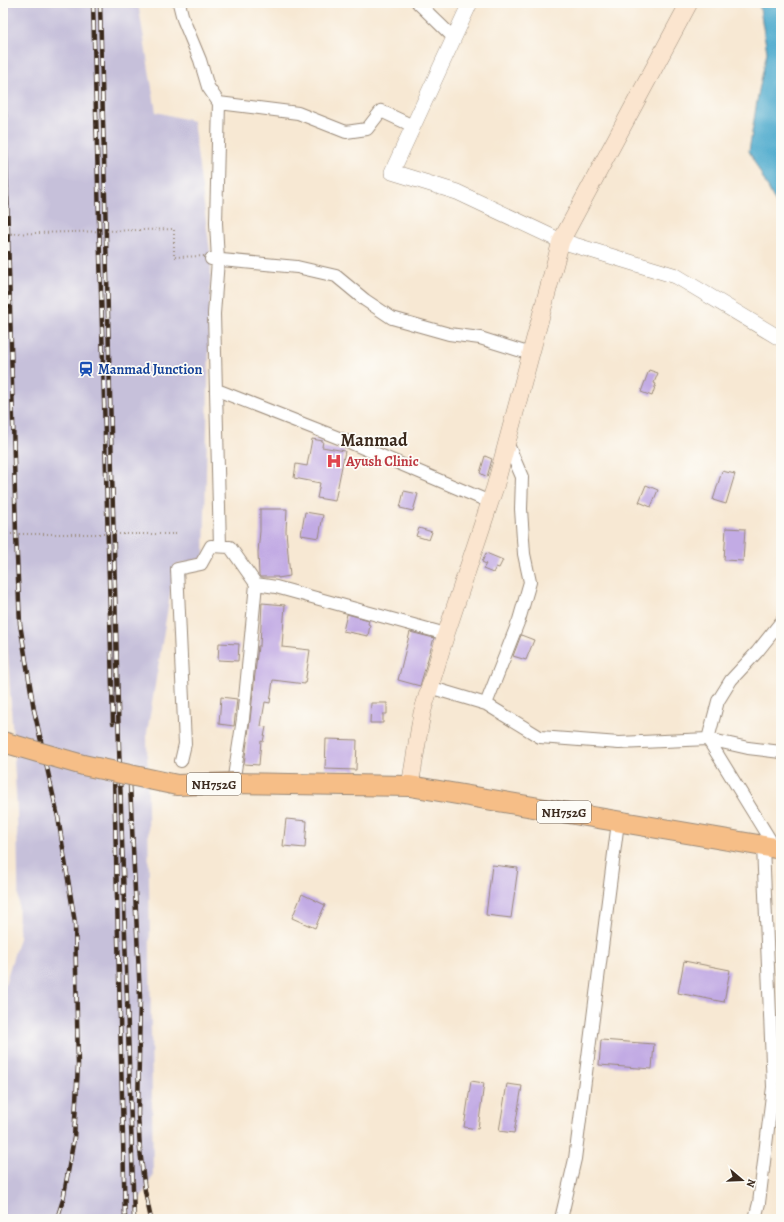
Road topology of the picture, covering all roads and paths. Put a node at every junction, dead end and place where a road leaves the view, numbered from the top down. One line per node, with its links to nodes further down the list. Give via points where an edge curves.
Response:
1 (179, 3): 6 (street, via 208,87)
2 (418, 3): 5 (street)
3 (470, 3): 5 (street)
4 (689, 3): 9 (main road)
5 (454, 38): 7 (street)
6 (219, 103): 7 (street, via 298,113 346,132 367,129 381,111); 10 (street, via 216,222)
7 (413, 126): 9 (street, via 392,172 457,192)
8 (3, 234): 10 (path, bridge, via 174,229 174,257)
9 (561, 241): 11 (street, via 676,276); 12 (main road)
10 (211, 258): 12 (street, via 297,267 336,276 392,318 449,334 480,338); 13 (street)
11 (781, 339)
12 (531, 354): 14 (main road)
13 (217, 390): 15 (street); 18 (street)
14 (507, 442): 15 (main road); 23 (street, via 522,478 524,554 530,582 520,620)
15 (490, 502): 21 (main road)
16 (3, 534): 17 (path, bridge)
17 (179, 534)
18 (220, 546): 19 (street, via 230,547); 27 (street, via 211,546 201,564 177,569 185,744)
19 (256, 584): 21 (street, via 276,587); 28 (street, via 243,719)
20 (781, 622): 24 (street, via 731,680 718,701)
21 (446, 634): 22 (main road)
22 (429, 687): 23 (street); 29 (main road)
23 (486, 704): 24 (street, via 540,737 619,743)
24 (708, 739): 26 (street); 31 (street)
25 (3, 742): 28 (highway, NH752G, bridge, via 83,765 177,785)
26 (781, 752)
27 (181, 761)
28 (233, 783): 29 (highway, NH752G, bridge)
29 (410, 786): 30 (highway, NH752G)
30 (618, 822): 31 (highway, NH752G); 32 (street, via 575,1159)
31 (773, 847): 33 (street, via 773,1087)
32 (561, 1219)
33 (755, 1219)

